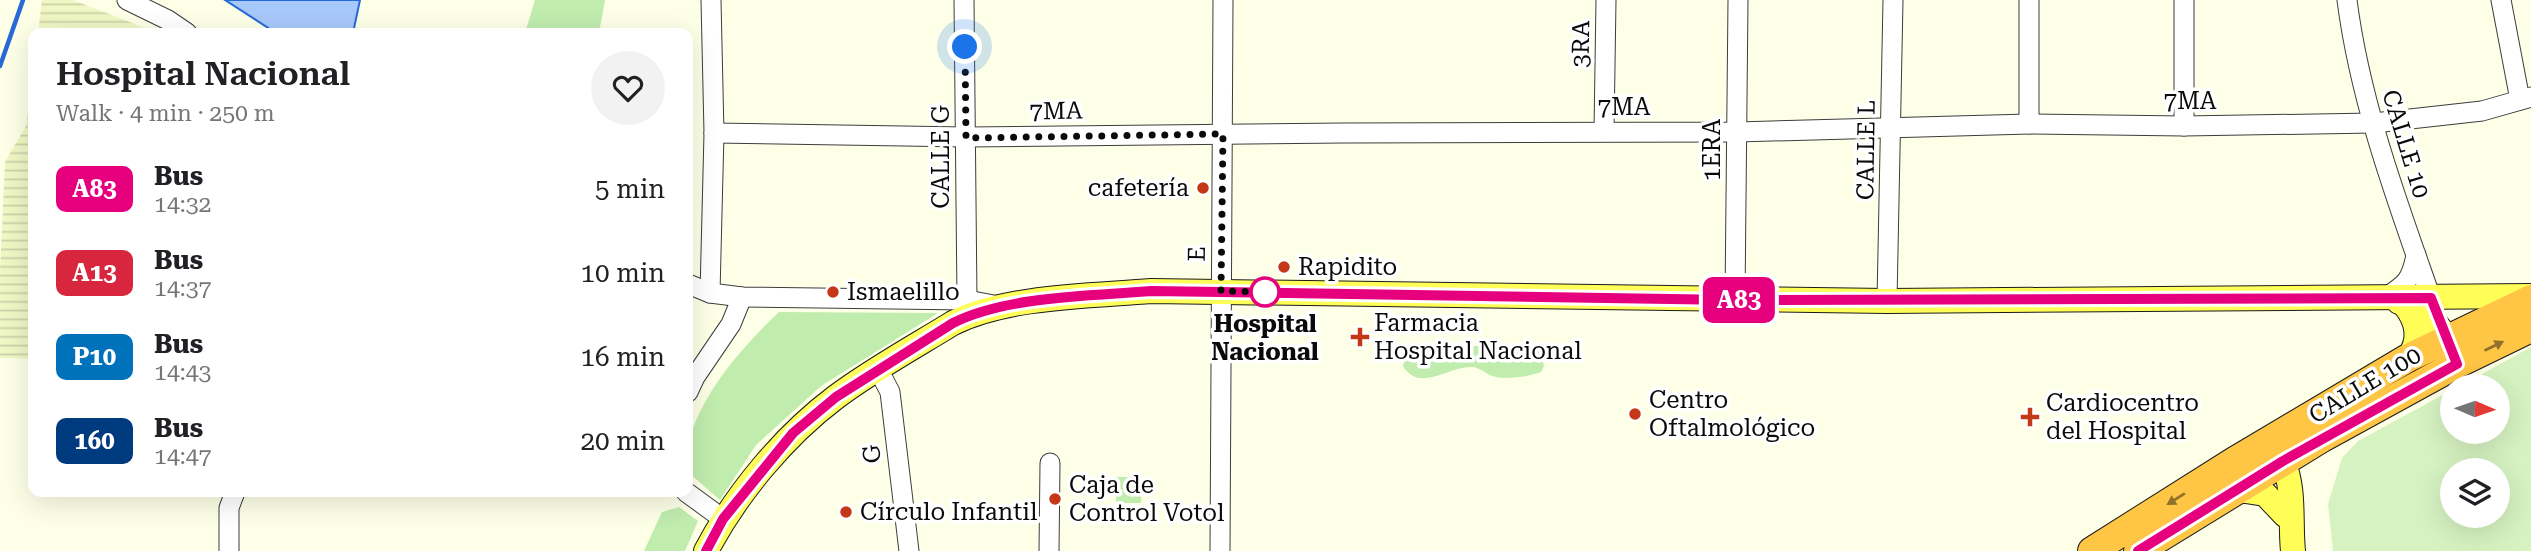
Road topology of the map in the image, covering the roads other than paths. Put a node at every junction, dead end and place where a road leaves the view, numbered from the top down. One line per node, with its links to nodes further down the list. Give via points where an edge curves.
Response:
1 (127, 0): 12 (street)
2 (711, 0): 20 (street)
3 (964, 0): 22 (street, CALLE G)
4 (1223, 0): 21 (street, E)
5 (1606, 0): 18 (street, 3RA)
6 (1738, 0): 19 (street, 1ERA)
7 (1893, 0): 17 (street, CALLE L)
8 (2029, 0): 15 (street)
9 (2184, 0): 16 (street)
10 (2347, 0): 14 (street, CALLE 10, via 2357,66)
11 (2501, 0): 13 (street)
12 (180, 28)
13 (2526, 99): 14 (street, 7MA, via 2482,111)
14 (2374, 123): 16 (street, 7MA); 23 (street, CALLE 10)
15 (2029, 124): 16 (street, 7MA); 17 (street, 7MA)
16 (2185, 126)
17 (1891, 128): 19 (street, 7MA); 31 (street, CALLE L)
18 (1604, 131): 19 (street, 7MA); 21 (street, 7MA)
19 (1737, 132): 30 (street, 1ERA)
20 (714, 133): 22 (street, 7MA); 26 (street)
21 (1223, 134): 22 (street, 7MA); 25 (street, E)
22 (966, 138): 33 (street, CALLE G)
23 (2416, 256): 29 (street, CALLE 10); 32 (street, via 2412,274)
24 (693, 286): 26 (street)
25 (1221, 291): 30 (main road); 33 (main road, via 1139,292); 52 (street, E)
26 (710, 293): 28 (street)
27 (2531, 297): 29 (main road); 35 (highway, CALLE 100)
28 (742, 298): 33 (street); 39 (street, via 731,324)
29 (2431, 298): 32 (main road); 35 (main road)
30 (1735, 300): 31 (main road)
31 (1887, 301): 32 (main road)
32 (2395, 301): 35 (main road, via 2432,317); 36 (main road, via 2413,314 2417,329 2417,343)
33 (969, 307): 38 (main road, via 953,323)
34 (2531, 328): 37 (highway, CALLE 100, one-way to 34)
35 (2447, 338): 36 (highway, CALLE 100); 37 (highway)
36 (2409, 358): 41 (highway, CALLE 100)
37 (2457, 364): 40 (highway, CALLE 100)
38 (878, 369): 46 (main road, via 793,433); 50 (street, G, via 890,392)
39 (693, 381)
40 (2322, 438): 41 (highway, CALLE 100); 47 (main road, via 2301,478)
41 (2279, 450): 43 (highway); 47 (main road, via 2288,475); 53 (highway, one-way to 53)
42 (1050, 463): 51 (street)
43 (2239, 490): 47 (main road, via 2265,494); 54 (highway)
44 (234, 497): 48 (street, via 229,508)
45 (693, 497): 46 (street)
46 (723, 519): 49 (main road)
47 (2291, 530)
48 (229, 551)
49 (706, 551)
50 (909, 551)
51 (1049, 551)
52 (1220, 551)
53 (2092, 551)
54 (2138, 551)

